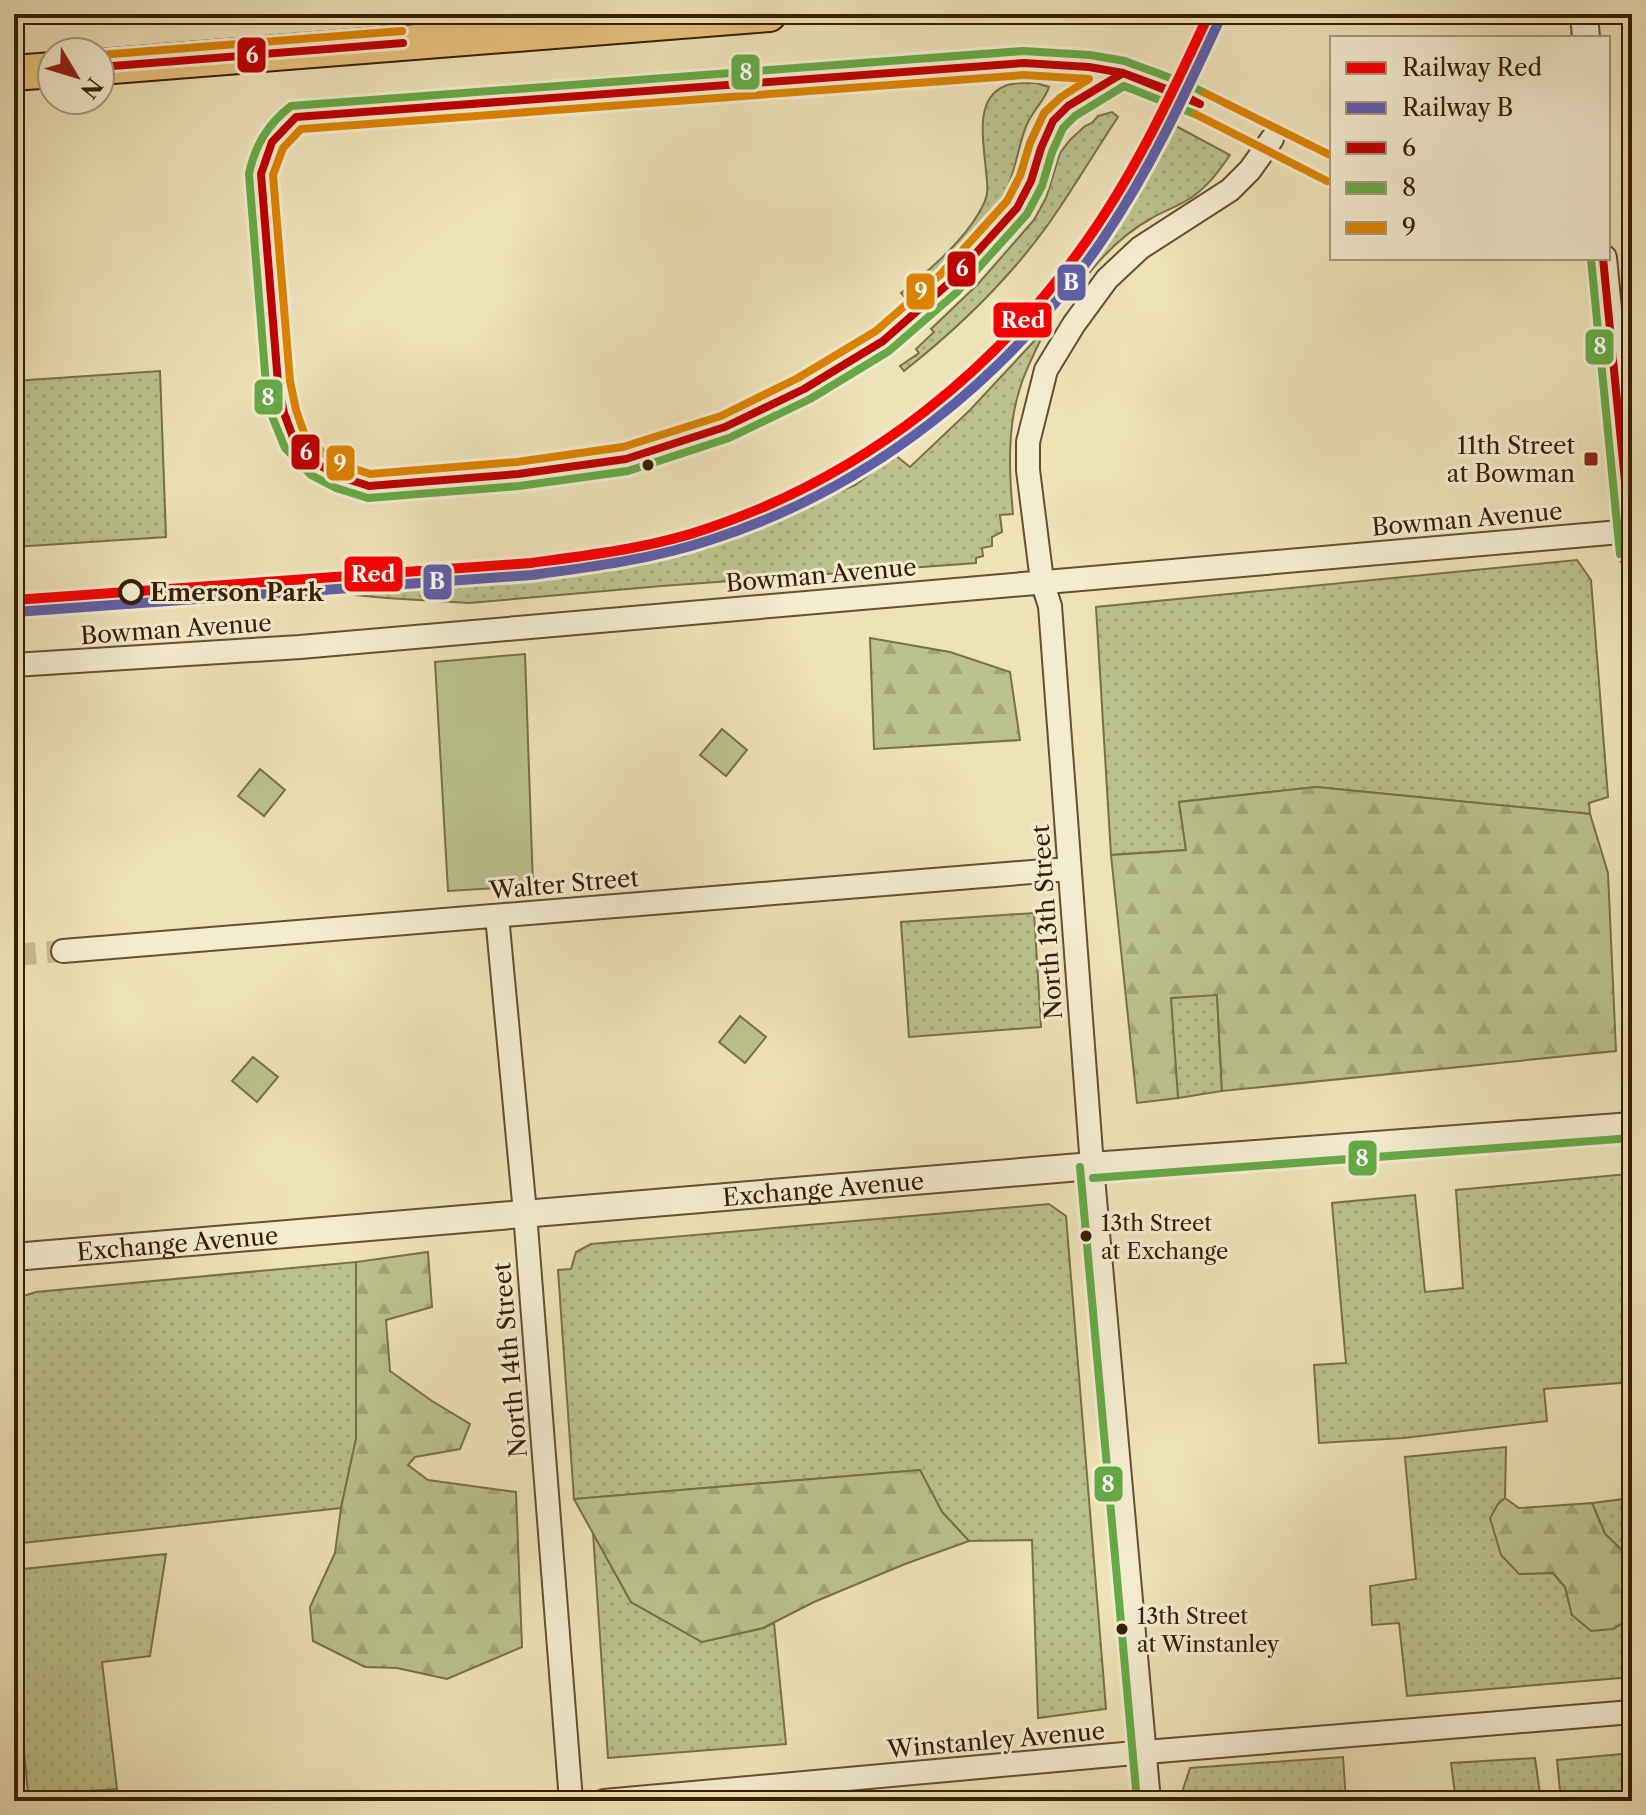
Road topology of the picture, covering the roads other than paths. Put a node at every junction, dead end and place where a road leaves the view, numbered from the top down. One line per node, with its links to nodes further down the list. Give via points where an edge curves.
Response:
1 (769, 14): 4 (main road)
2 (1584, 14): 3 (street)
3 (1586, 36)
4 (116, 66)
5 (36, 71): 6 (main road)
6 (14, 73)
7 (1272, 139): 10 (street, North 13th Street, via 1230,190 1140,248 1107,279 1046,370 1028,442)
8 (1603, 260): 9 (street)
9 (1631, 539): 10 (street, Bowman Avenue)
10 (1042, 581): 11 (street, Bowman Avenue, via 300,647); 12 (street, North 13th Street, via 1050,606)
11 (14, 665)
12 (1069, 869): 13 (street, Walter Street); 16 (street, North 13th Street)
13 (497, 916): 14 (street, Walter Street); 17 (street, North 14th Street)
14 (63, 951)
15 (1632, 1126): 16 (street, Exchange Avenue)
16 (1092, 1166): 17 (street, Exchange Avenue); 20 (street, North 13th Street)
17 (525, 1213): 18 (street, Exchange Avenue); 21 (street, North 14th Street)
18 (14, 1257)
19 (1632, 1712): 20 (street, Winstanley Avenue)
20 (1146, 1752): 22 (street, Winstanley Avenue); 23 (street, North 13th Street)
21 (571, 1801)
22 (604, 1801)
23 (1149, 1801)

